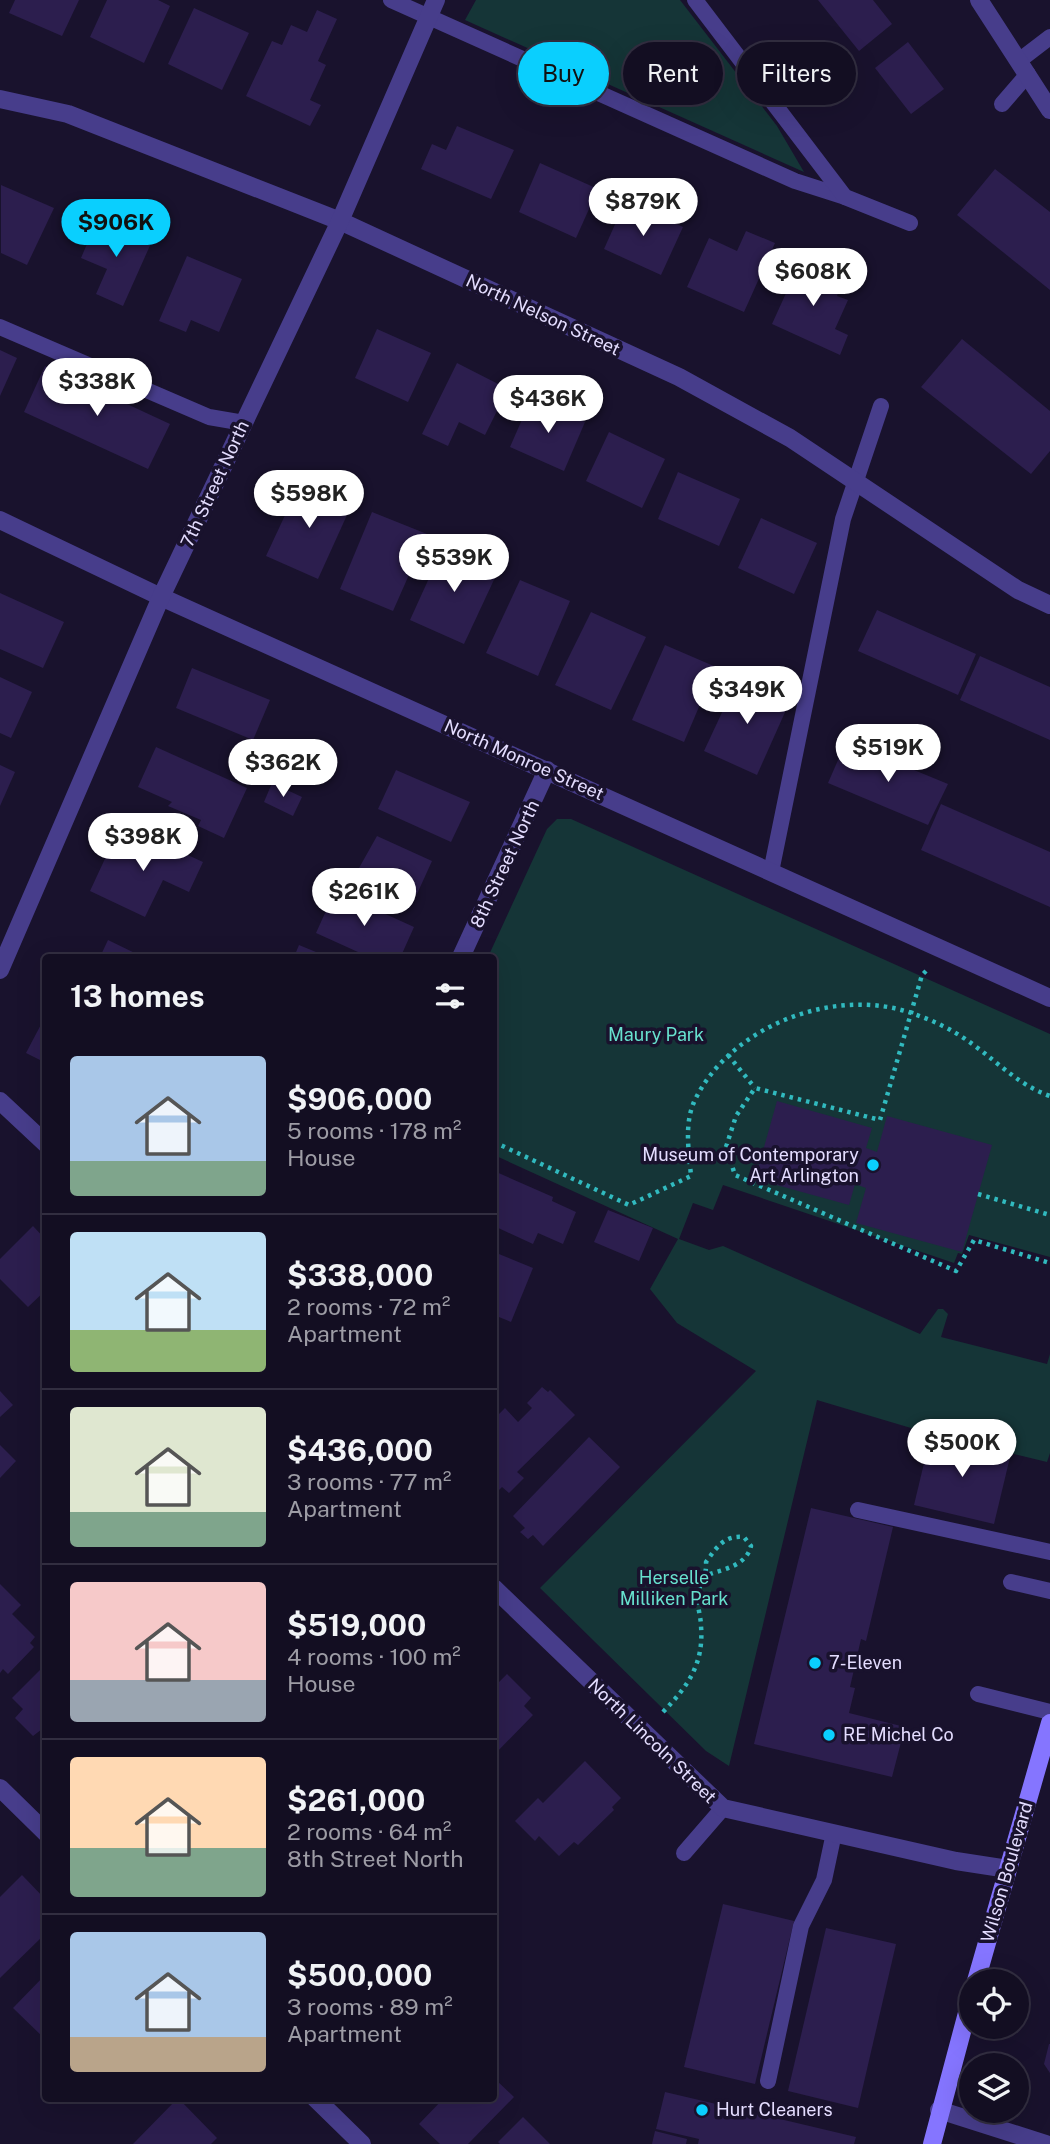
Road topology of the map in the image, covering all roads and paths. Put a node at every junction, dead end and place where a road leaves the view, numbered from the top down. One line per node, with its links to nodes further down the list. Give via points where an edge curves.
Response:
1 (391, 0): 4 (lane)
2 (695, 0): 10 (lane)
3 (979, 0): 6 (street)
4 (431, 8): 10 (lane, via 795,181); 11 (street, 7th Street North)
5 (1050, 37): 6 (lane)
6 (1024, 67): 8 (lane); 9 (street)
7 (0, 99): 11 (street, North Nelson Street, via 68,114)
8 (1002, 104)
9 (1050, 110)
10 (845, 197): 12 (lane)
11 (340, 221): 15 (street, 7th Street North); 16 (street, North Nelson Street, via 679,377 790,438)
12 (910, 223)
13 (0, 327): 15 (lane, via 209,417)
14 (881, 406): 16 (lane)
15 (244, 423): 18 (street, 7th Street North)
16 (855, 481): 19 (street, North Nelson Street, via 1018,590); 21 (lane, via 843,519)
17 (0, 520): 18 (street, North Monroe Street)
18 (162, 597): 20 (street, North Monroe Street); 23 (street, 7th Street North)
19 (1050, 605)
20 (548, 770): 21 (street, North Monroe Street); 22 (street, 8th Street North)
21 (771, 872): 25 (street, North Monroe Street)
22 (462, 954)
23 (0, 970)
24 (922, 975): 26 (path)
25 (1050, 998)
26 (912, 1013): 27 (path, via 882,1007 830,1007 759,1031); 28 (path, via 880,1120); 29 (path, via 958,1035 1020,1083)
27 (728, 1055): 28 (path); 32 (path, via 694,1102 687,1134 691,1176 650,1198 629,1205)
28 (755, 1088): 35 (path, via 736,1116 726,1147 735,1175 956,1271 974,1240)
29 (1050, 1096)
30 (0, 1101): 31 (street)
31 (42, 1140)
32 (497, 1143)
33 (978, 1194): 34 (path)
34 (1050, 1215)
35 (1050, 1263)
36 (858, 1510): 37 (lane)
37 (1050, 1552)
38 (707, 1575): 38 (path, via 706,1562 721,1543 732,1536 744,1537 751,1546 749,1556); 43 (path, via 698,1594 699,1666)
39 (1011, 1582): 41 (lane)
40 (497, 1591): 47 (street, North Lincoln Street)
41 (1050, 1591)
42 (978, 1694): 44 (lane)
43 (664, 1711)
44 (1050, 1712)
45 (1050, 1723): 51 (main road, Wilson Boulevard)
46 (0, 1788): 48 (street)
47 (723, 1808): 49 (street, North Lincoln Street); 50 (lane)
48 (42, 1829)
49 (834, 1833): 51 (street, North Lincoln Street); 54 (lane, via 824,1880 801,1926)
50 (684, 1853)
51 (1008, 1869): 52 (main road, Wilson Boulevard)
52 (979, 1969)
53 (959, 2039): 56 (main road)
54 (768, 2081)
55 (319, 2102): 57 (street)
56 (939, 2109): 58 (main road); 59 (street)
57 (362, 2144)
58 (932, 2144)
59 (1046, 2144)

